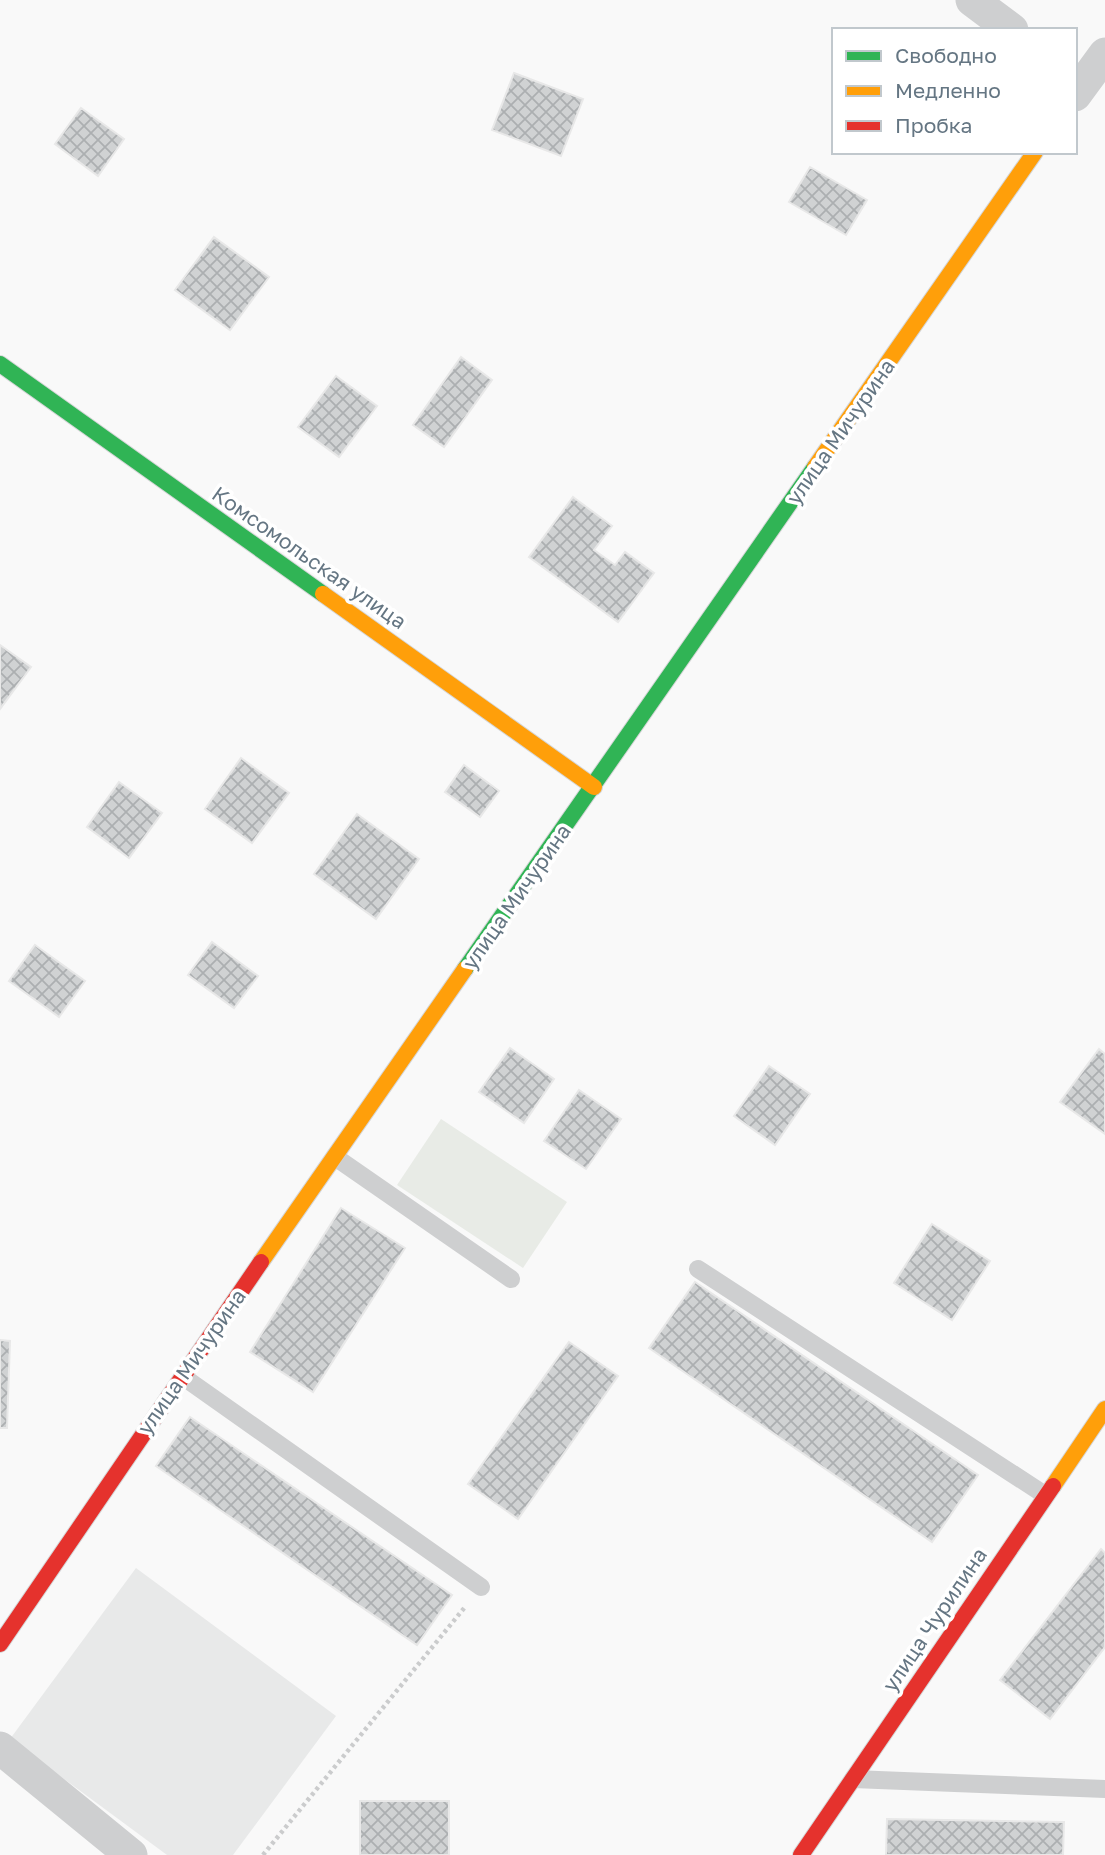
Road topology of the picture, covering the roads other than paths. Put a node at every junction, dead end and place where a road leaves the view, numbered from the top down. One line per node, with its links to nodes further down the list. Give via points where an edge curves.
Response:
1 (972, 0): 2 (street)
2 (1009, 28)
3 (1105, 54): 4 (street)
4 (1077, 92)
5 (1034, 154): 7 (street, улица Мичурина)
6 (0, 364): 7 (street, Комсомольская улица)
7 (594, 787): 8 (street, улица Мичурина)
8 (335, 1157): 10 (lane); 11 (street, улица Мичурина)
9 (698, 1269): 13 (lane)
10 (511, 1279)
11 (182, 1376): 14 (lane); 15 (street, улица Мичурина)
12 (1105, 1409): 13 (street, улица Чурилина)
13 (1045, 1495): 17 (street, улица Чурилина)
14 (481, 1587)
15 (0, 1644)
16 (0, 1748): 19 (street)
17 (852, 1779): 18 (lane); 20 (street, улица Чурилина)
18 (1105, 1789)
19 (131, 1855)
20 (801, 1855)

